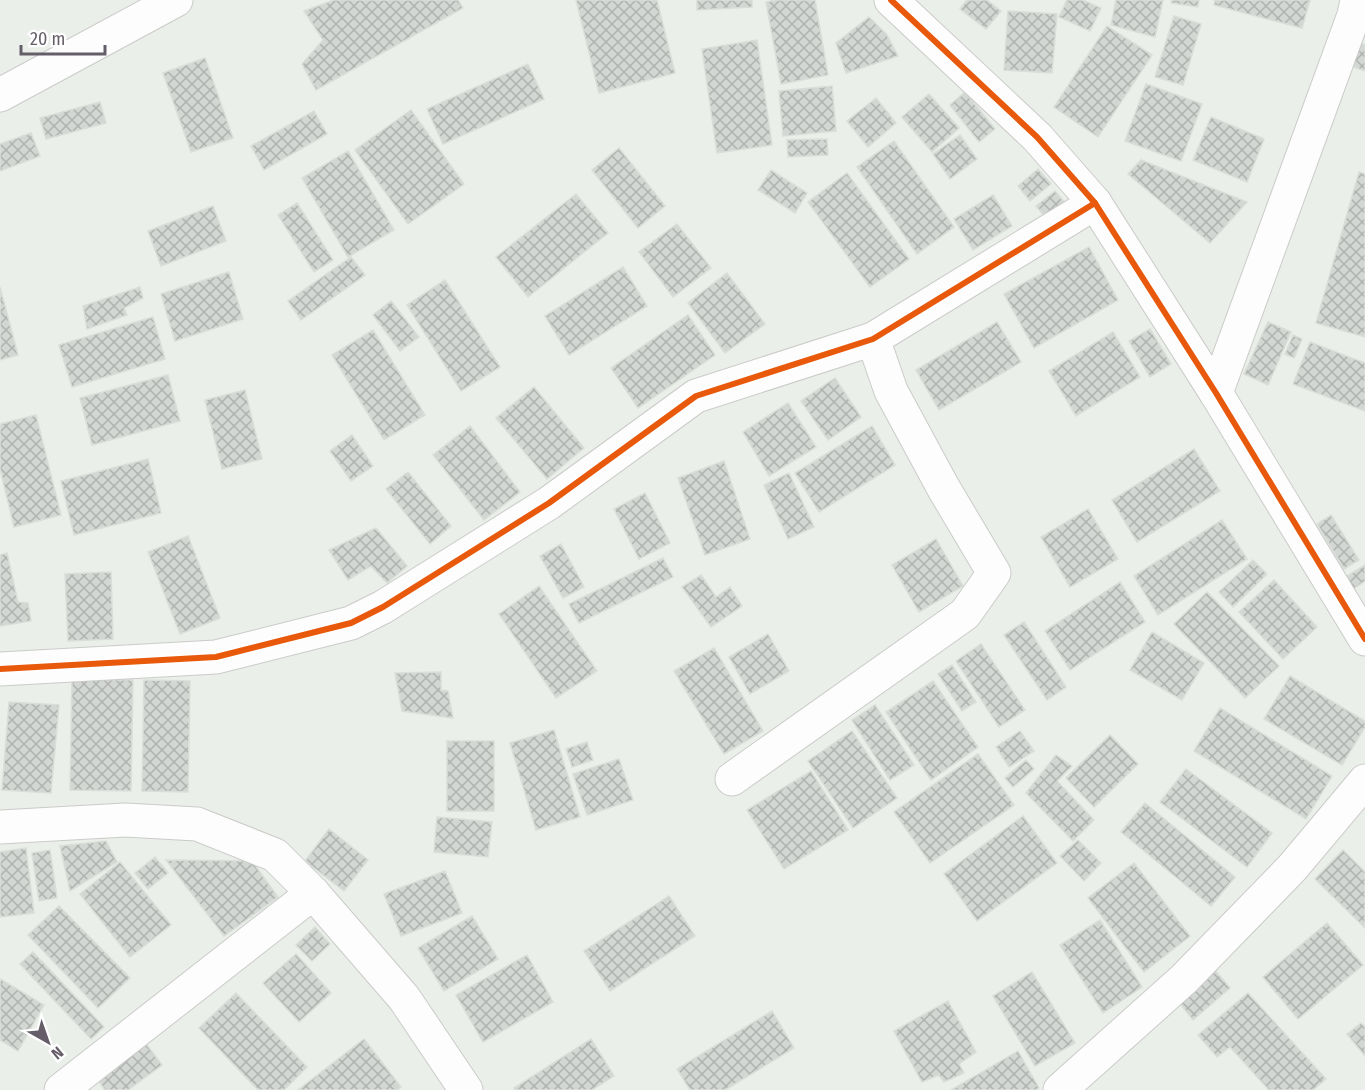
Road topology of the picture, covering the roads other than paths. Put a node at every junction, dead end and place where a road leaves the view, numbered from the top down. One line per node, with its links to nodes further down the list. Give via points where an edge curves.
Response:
1 (176, 0): 4 (street)
2 (891, 0): 5 (street, via 1037,137)
3 (1357, 0): 7 (street)
4 (0, 95)
5 (1095, 203): 6 (street); 7 (street)
6 (873, 339): 9 (street, via 696,396 549,503 383,608 351,623 216,657); 10 (street, via 891,391 994,573 965,614)
7 (1216, 393): 8 (street)
8 (1365, 639)
9 (0, 669)
10 (732, 779)
11 (1365, 782): 16 (street, via 1292,868 1184,979)
12 (0, 827): 13 (street, via 125,820 197,824 275,855)
13 (313, 893): 14 (street); 15 (street, via 405,998)
14 (61, 1090)
15 (466, 1090)
16 (1060, 1090)

